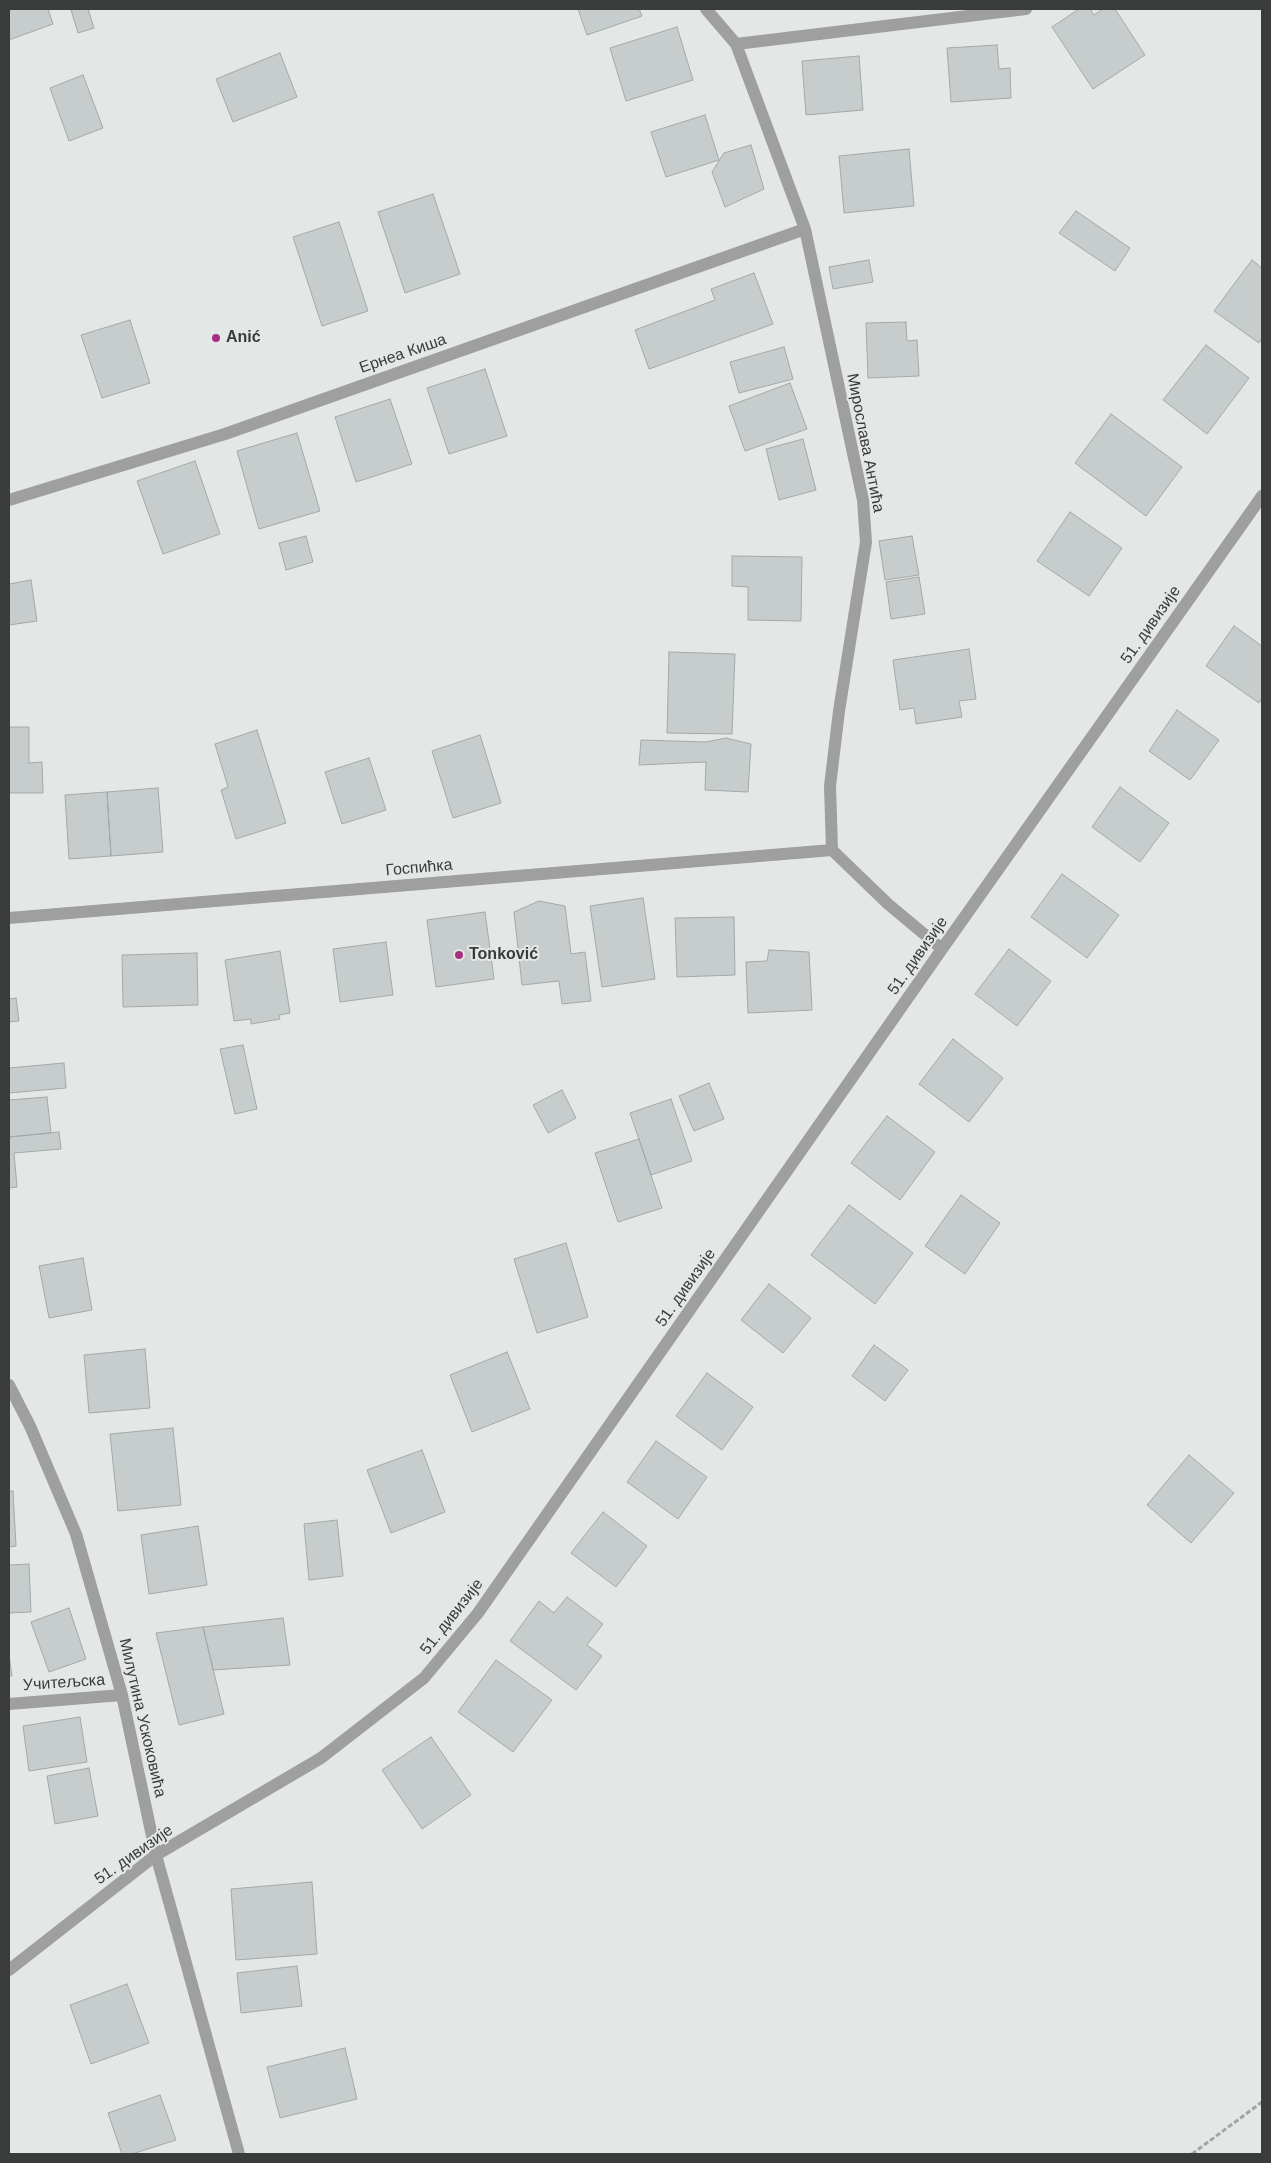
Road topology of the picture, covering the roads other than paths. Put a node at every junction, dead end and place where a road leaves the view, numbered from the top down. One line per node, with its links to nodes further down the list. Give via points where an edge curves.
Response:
1 (706, 9): 3 (street, Мирослава Антића)
2 (1026, 9): 3 (street)
3 (736, 44): 4 (street, Мирослава Антића)
4 (805, 229): 6 (street, Ернеа Киша, via 225,434); 7 (street, Мирослава Антића, via 863,500 866,542 839,711 832,776)
5 (1262, 496): 9 (street, 51. дивизије)
6 (9, 500)
7 (832, 850): 8 (street, Госпићка); 9 (street, via 888,904)
8 (9, 918)
9 (942, 949): 13 (street, 51. дивизије, via 478,1614 424,1678 321,1758)
10 (9, 1385): 11 (street, Милутина Ускоковића, via 76,1534)
11 (122, 1695): 12 (street, Учитељска); 13 (street, Милутина Ускоковића)
12 (9, 1704)
13 (156, 1855): 14 (street, 51. дивизије); 15 (street, Милутина Ускоковића)
14 (9, 1970)
15 (239, 2154)

